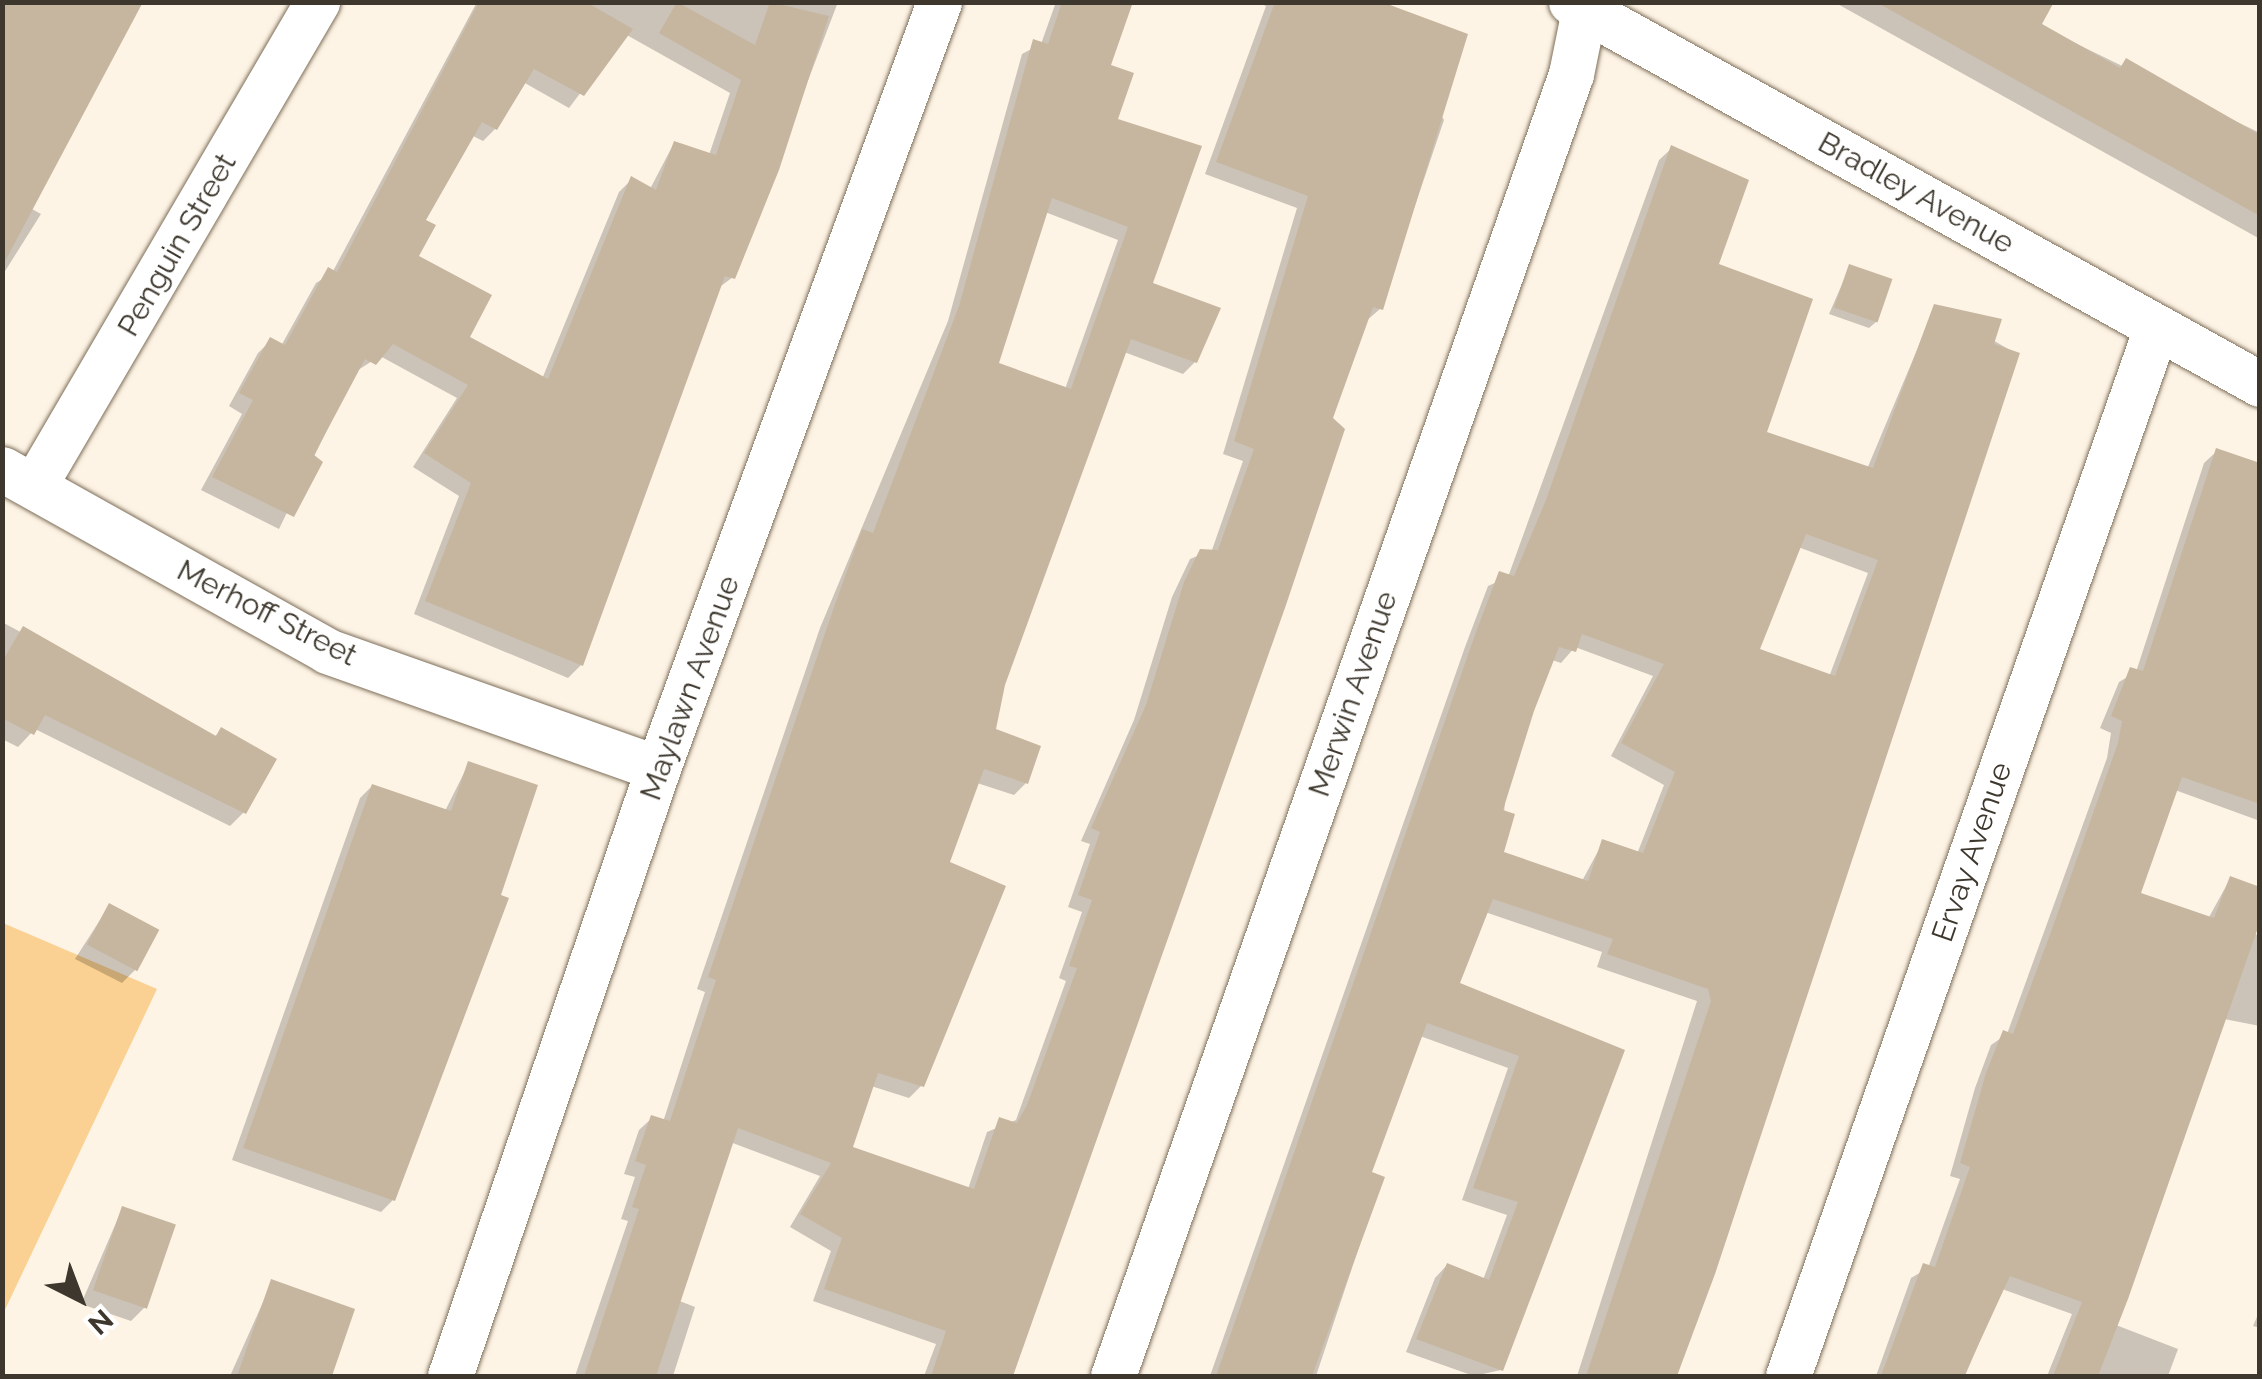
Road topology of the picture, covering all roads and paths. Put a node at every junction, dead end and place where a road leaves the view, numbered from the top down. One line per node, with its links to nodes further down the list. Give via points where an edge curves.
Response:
1 (317, 2): 6 (street, Penguin Street)
2 (938, 2): 7 (street, Maylawn Avenue)
3 (1578, 6): 4 (street, Bradley Avenue); 9 (street, Merwin Avenue, via 1571,74)
4 (2156, 328): 5 (street, Bradley Avenue); 10 (street, Ervay Avenue)
5 (2260, 384)
6 (18, 478): 7 (street, Merhoff Street, via 327,651)
7 (658, 768): 8 (street, Maylawn Avenue)
8 (450, 1376)
9 (1113, 1376)
10 (1788, 1376)

